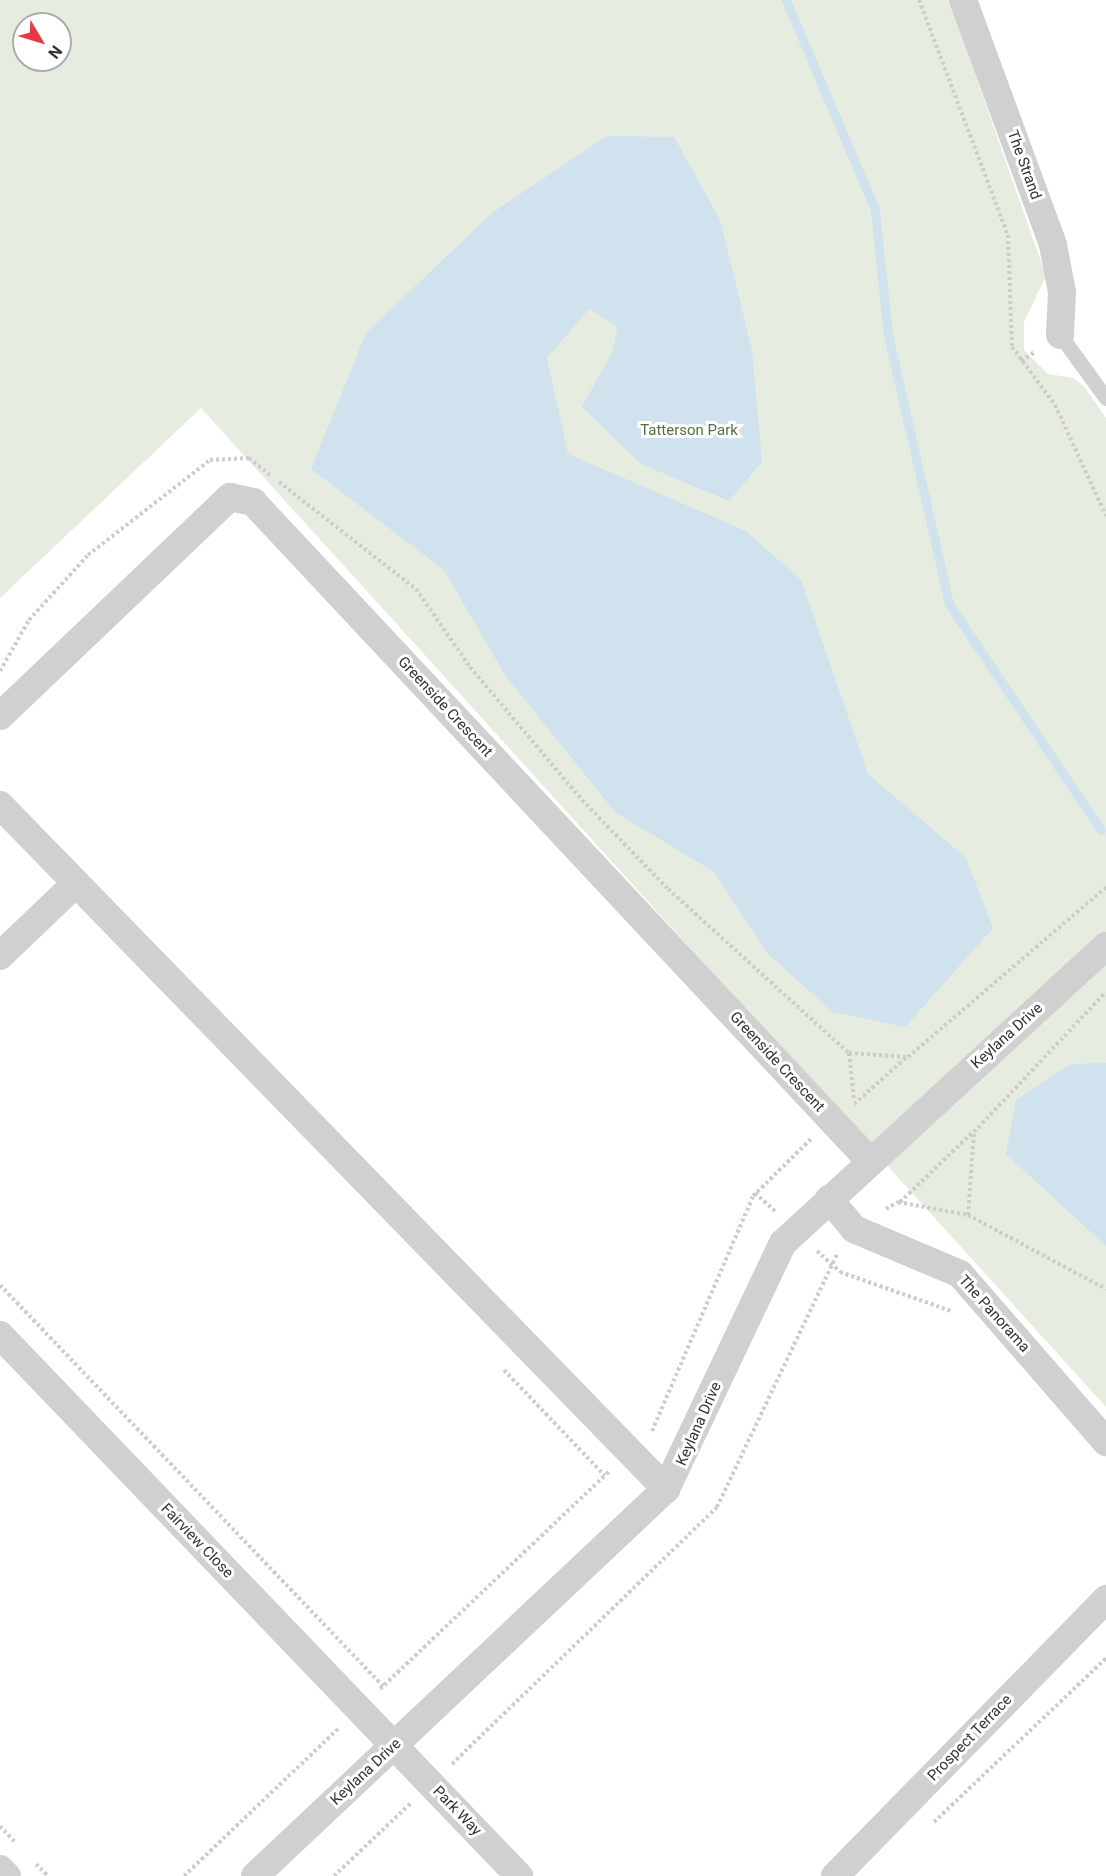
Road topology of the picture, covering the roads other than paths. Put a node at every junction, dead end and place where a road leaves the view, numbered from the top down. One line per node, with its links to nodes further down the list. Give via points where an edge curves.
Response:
1 (963, 0): 2 (street, The Strand, via 1053,245 1062,292)
2 (1060, 335): 3 (lane)
3 (1106, 398)
4 (0, 716): 9 (street, Greenside Crescent, via 230,497 254,502)
5 (0, 805): 6 (street)
6 (76, 883): 8 (street); 13 (street)
7 (1106, 946): 9 (street, Keylana Drive)
8 (0, 956)
9 (870, 1161): 10 (street, Keylana Drive)
10 (829, 1199): 12 (street, The Panorama, via 854,1229 960,1275); 13 (street, Keylana Drive, via 774,1255 691,1445)
11 (0, 1335): 15 (street, Fairview Close)
12 (1106, 1442)
13 (666, 1489): 15 (street, Keylana Drive)
14 (1106, 1599): 20 (street, Prospect Terrace)
15 (394, 1746): 18 (street, Keylana Drive); 19 (street, Park Way)
16 (0, 1869): 17 (street)
17 (7, 1876)
18 (255, 1876)
19 (519, 1876)
20 (835, 1876)

